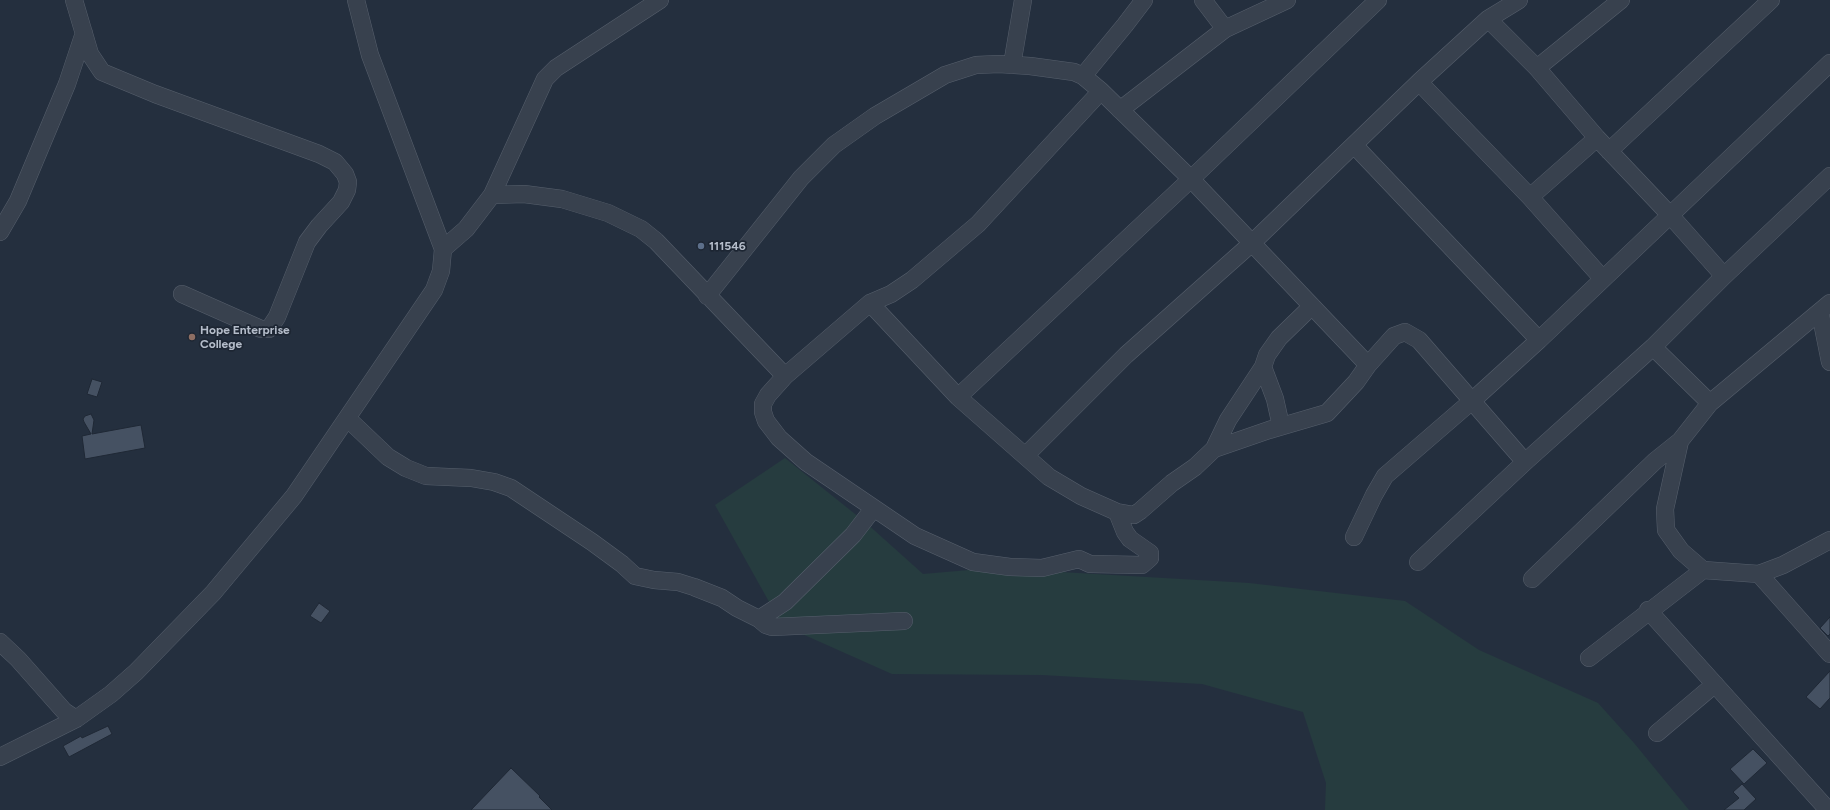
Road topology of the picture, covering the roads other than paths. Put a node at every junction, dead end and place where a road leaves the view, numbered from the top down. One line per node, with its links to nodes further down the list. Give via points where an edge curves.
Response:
1 (74, 0): 14 (street)
2 (356, 0): 32 (street, via 370,55)
3 (660, 0): 27 (street, via 556,68 545,79)
4 (1023, 0): 16 (street)
5 (1144, 0): 18 (street)
6 (1203, 0): 13 (street)
7 (1287, 0): 13 (street)
8 (1378, 0): 26 (street)
9 (1519, 0): 12 (street)
10 (1621, 0): 17 (street)
11 (1771, 0): 24 (street)
12 (1488, 19): 17 (street); 19 (street)
13 (1225, 29): 21 (street)
14 (84, 33): 30 (street, via 67,84 18,202); 35 (street, via 90,54 102,72 319,154 335,162 345,174 347,190 341,202 307,242 277,317 269,329 261,329)
15 (1830, 63): 29 (street)
16 (1012, 64): 18 (street, via 1063,70); 36 (street, via 976,65 945,75 875,116 834,145 801,178)
17 (1537, 68): 22 (street)
18 (1083, 76): 20 (street)
19 (1419, 82): 23 (street); 28 (street)
20 (1101, 91): 21 (street); 37 (street, via 965,236 912,280 891,294)
21 (1120, 110): 26 (street)
22 (1597, 138): 24 (street); 28 (street)
23 (1354, 146): 31 (street); 40 (street)
24 (1609, 151): 29 (street)
25 (1830, 176): 33 (street)
26 (1191, 179): 31 (street); 46 (street)
27 (492, 195): 32 (street, via 466,229); 36 (street, via 524,194 562,199 608,212 641,229)
28 (1530, 197): 34 (street)
29 (1670, 215): 33 (street); 34 (street)
30 (0, 232)
31 (1252, 243): 38 (street); 53 (street, via 1126,356)
32 (443, 249): 49 (street, via 442,271 434,290)
33 (1724, 276): 41 (street)
34 (1602, 278): 40 (street)
35 (182, 294)
36 (707, 296): 45 (street)
37 (870, 303): 45 (street); 46 (street)
38 (1312, 306): 43 (street); 44 (street, via 1278,338 1267,355)
39 (1825, 307): 42 (street); 48 (street)
40 (1539, 340): 47 (street)
41 (1653, 347): 48 (street); 54 (street)
42 (1830, 362)
43 (1368, 365): 47 (street, via 1394,336 1405,332 1411,334); 50 (street, via 1327,413)
44 (1263, 368): 50 (street, via 1275,399); 52 (street, via 1228,420)
45 (784, 376): 55 (street, via 763,404 766,421 779,438 806,462)
46 (958, 396): 53 (street)
47 (1472, 400): 54 (street); 57 (street, via 1385,476)
48 (1710, 403): 51 (street)
49 (347, 418): 64 (street, via 388,457 406,468 426,476 471,478 511,488 592,542 635,576 694,587 722,598); 70 (street, via 294,496 213,593 136,672)
50 (1281, 426): 52 (street)
51 (1680, 441): 60 (street, via 1665,509 1666,530 1681,551); 62 (street, via 1655,461)
52 (1214, 449): 56 (street, via 1134,515)
53 (1025, 456): 56 (street, via 1049,477 1080,496)
54 (1525, 462): 59 (street)
55 (873, 509): 56 (street, via 915,536 973,562 1042,568 1079,559 1090,564 1142,565 1150,558 1150,553 1130,539); 64 (street, via 853,535 784,602)
56 (1117, 512)
57 (1354, 537)
58 (1830, 540): 61 (street, via 1783,565)
59 (1418, 562)
60 (1703, 570): 61 (street); 63 (street)
61 (1759, 574): 67 (street)
62 (1532, 579)
63 (1648, 610): 68 (street); 69 (street)
64 (760, 619): 65 (street, via 772,627)
65 (904, 621)
66 (0, 642): 70 (street, via 64,711)
67 (1830, 654)
68 (1588, 658)
69 (1715, 684): 71 (street); 73 (street)
70 (76, 719): 72 (street)
71 (1657, 733)
72 (0, 757)
73 (1828, 810)

